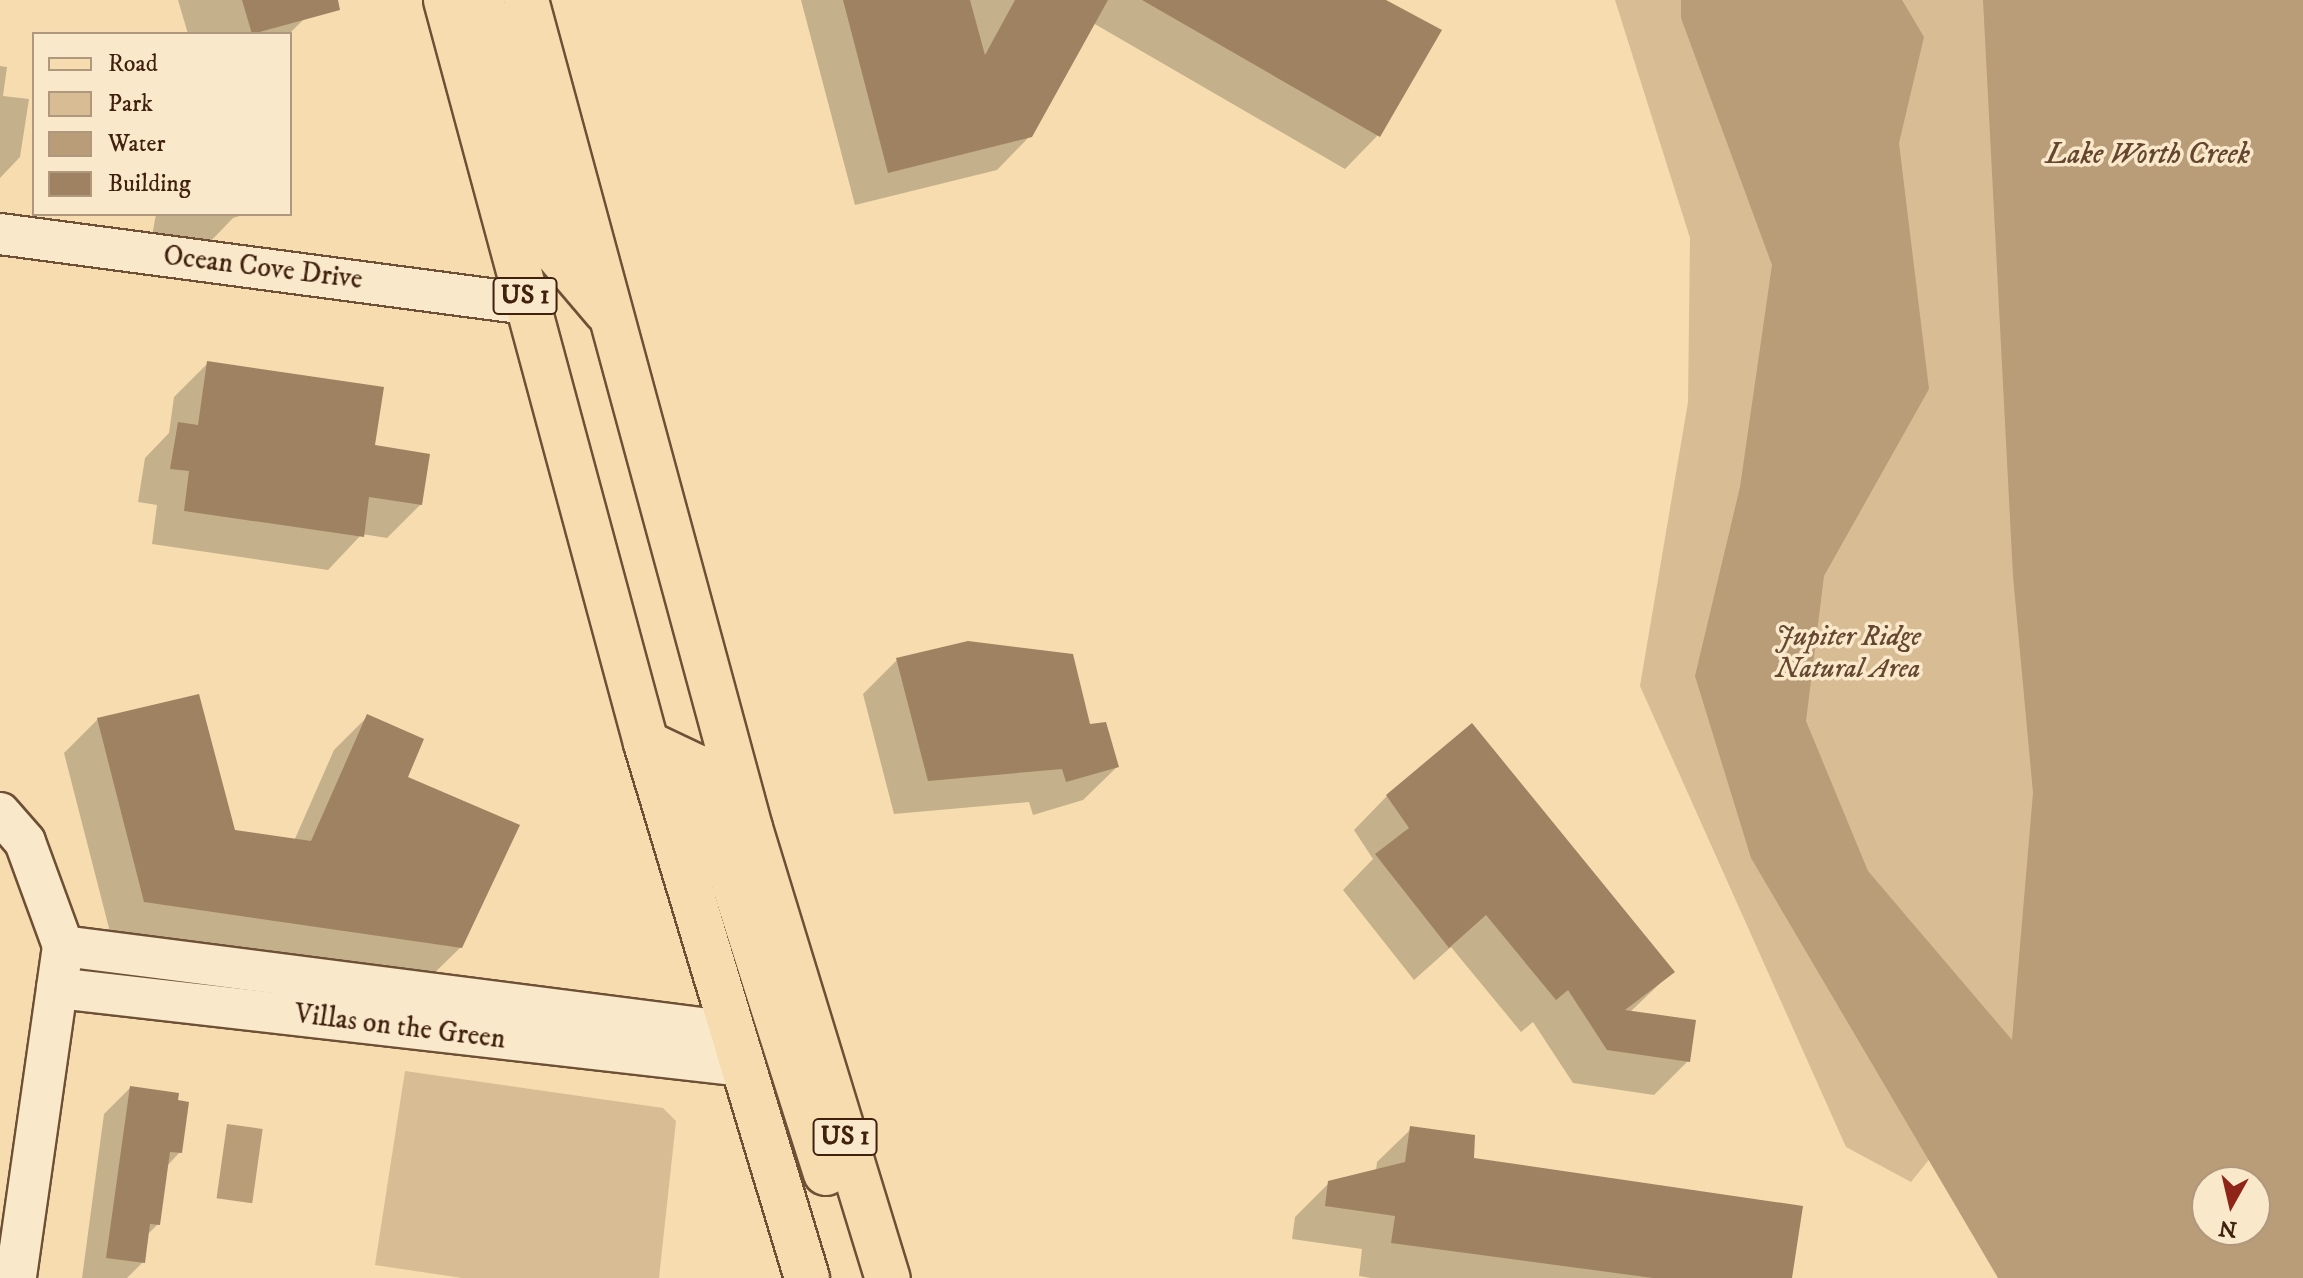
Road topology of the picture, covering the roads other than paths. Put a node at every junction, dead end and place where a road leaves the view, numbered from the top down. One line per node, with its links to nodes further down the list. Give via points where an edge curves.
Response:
1 (446, 0): 5 (main road, US 1)
2 (481, 0): 6 (main road, via 550,245)
3 (526, 0): 6 (main road, US 1)
4 (0, 234): 5 (street, Ocean Cove Drive)
5 (527, 304): 7 (main road, US 1)
6 (613, 318): 15 (main road, US 1, via 750,828)
7 (646, 743): 11 (main road, US 1); 14 (main road, via 697,767 792,1074 856,1258)
8 (0, 813): 9 (street, via 25,842)
9 (63, 946): 10 (street); 11 (street, Villas on the Green)
10 (57, 988): 11 (street, Villas on the Green); 12 (street)
11 (737, 1049): 13 (main road, US 1)
12 (21, 1277)
13 (807, 1278)
14 (869, 1278)
15 (888, 1278)

